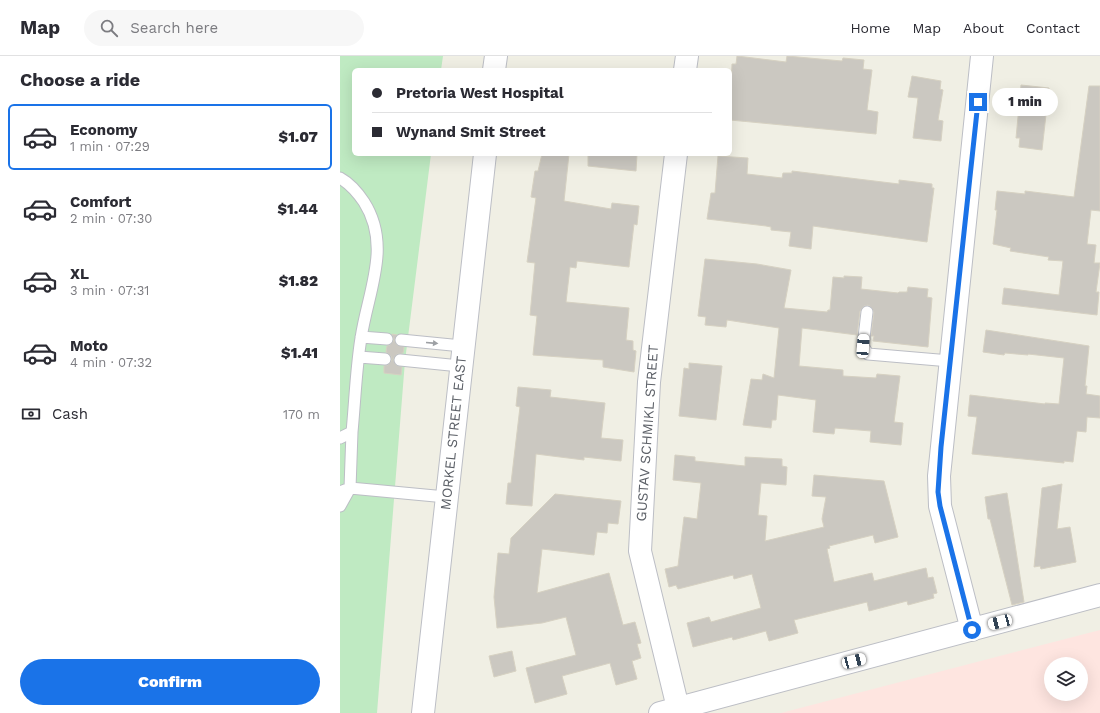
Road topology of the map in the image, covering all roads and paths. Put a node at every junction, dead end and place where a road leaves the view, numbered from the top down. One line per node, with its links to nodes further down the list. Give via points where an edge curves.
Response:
1 (496, 56): 4 (street)
2 (687, 56): 5 (street)
3 (982, 56): 17 (street)
4 (494, 68)
5 (685, 68)
6 (485, 156): 13 (street, MORKEL STREET EAST)
7 (676, 156): 25 (street, GUSTAV SCHMIKL STREET, via 649,382 640,551)
8 (340, 178): 10 (lane, via 358,194 368,209 377,235 378,256)
9 (867, 312): 17 (lane, via 863,346 868,354)
10 (361, 337): 11 (lane); 14 (lane)
11 (387, 339)
12 (401, 340): 13 (lane, one-way to 13)
13 (461, 356): 16 (lane); 21 (street, MORKEL STREET EAST)
14 (359, 357): 15 (lane); 18 (lane)
15 (385, 359)
16 (400, 360)
17 (950, 361): 24 (street, via 938,492)
18 (352, 432): 19 (lane); 20 (lane)
19 (340, 438)
20 (345, 490): 21 (lane); 22 (lane)
21 (446, 497): 26 (street, MORKEL STREET EAST)
22 (340, 506)
23 (1100, 595): 24 (street)
24 (972, 630): 25 (street)
25 (669, 711)
26 (423, 713)

